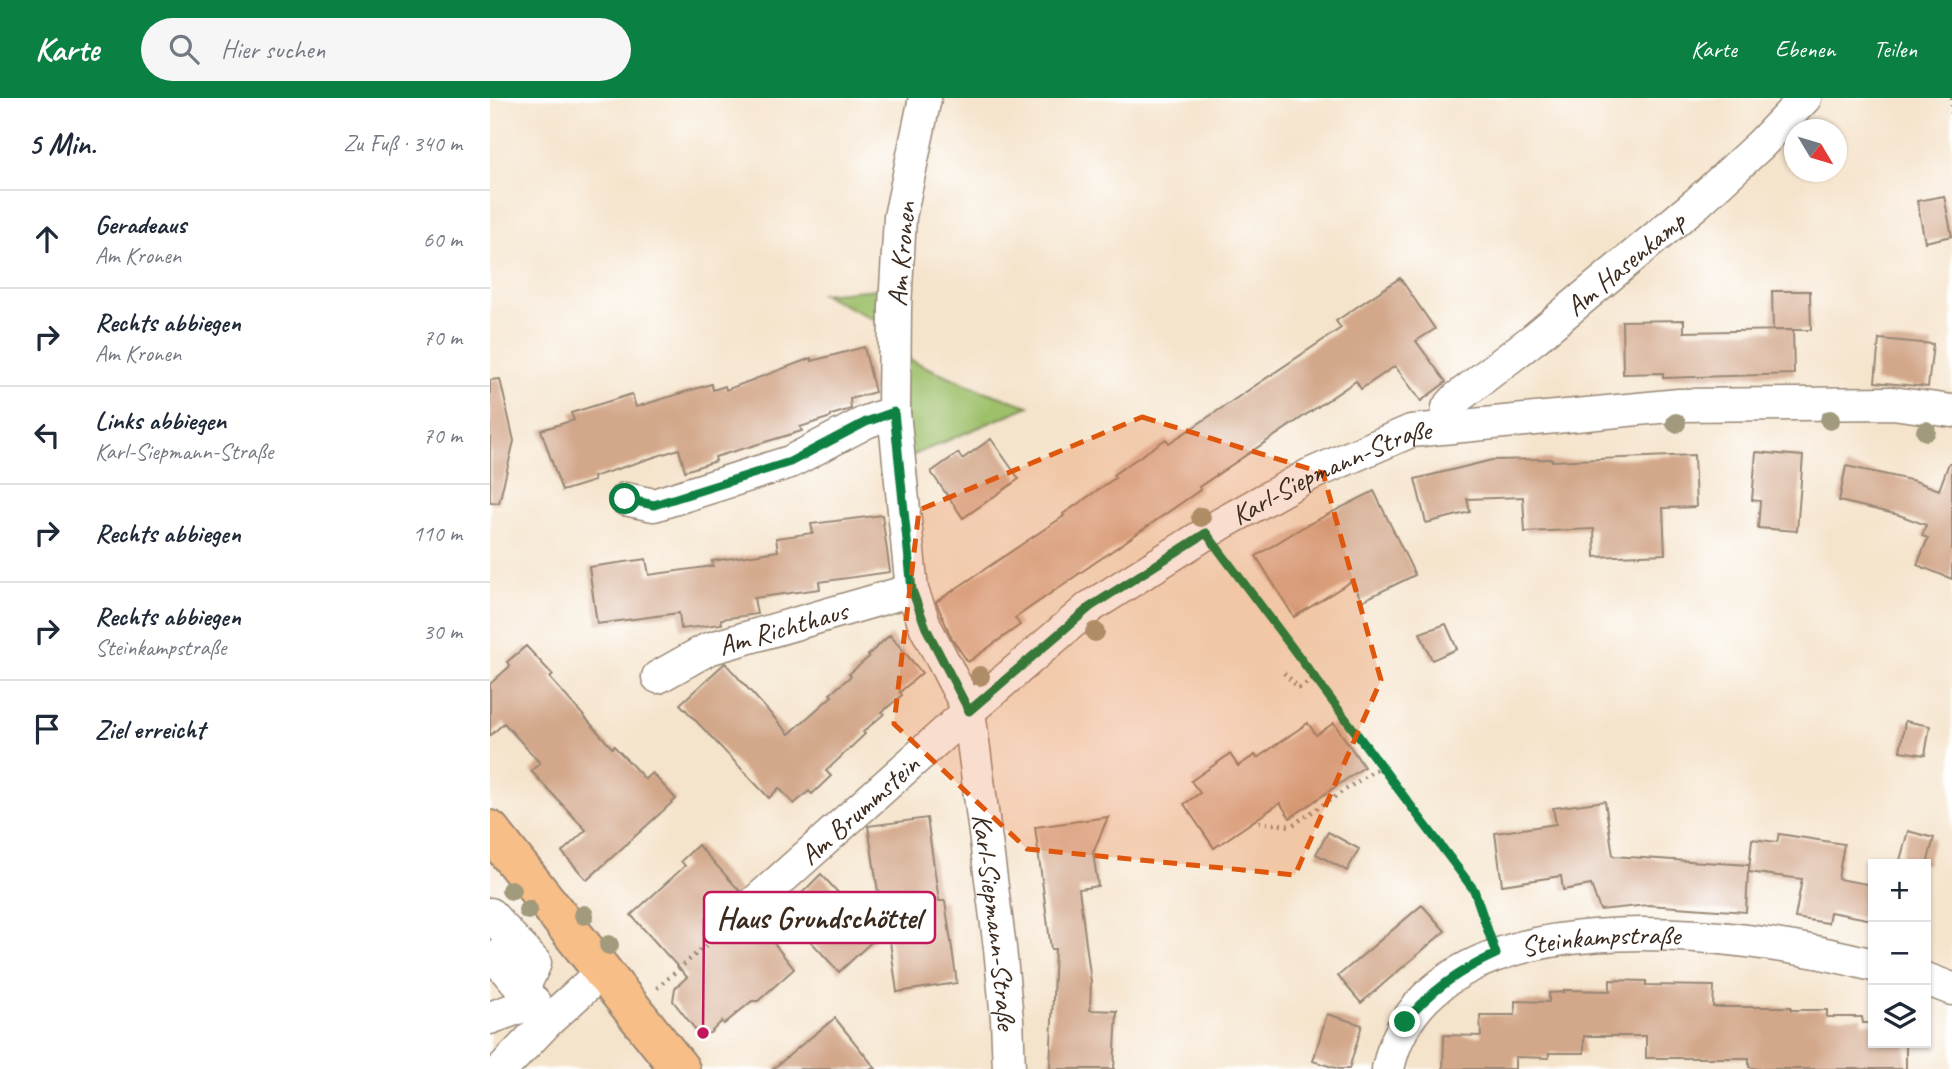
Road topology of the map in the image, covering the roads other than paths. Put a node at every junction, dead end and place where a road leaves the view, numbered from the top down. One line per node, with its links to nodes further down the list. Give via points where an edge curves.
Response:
1 (925, 98): 4 (street, Am Kronen, via 900,217)
2 (1805, 98): 5 (street, Am Hasenkamp, via 1697,203 1457,398 1448,408)
3 (1952, 411): 5 (street, Karl-Siepmann-Straße, via 1892,403 1679,405)
4 (894, 412): 6 (street, via 790,462 654,505); 7 (street, Am Kronen)
5 (1448, 426): 9 (street, Karl-Siepmann-Straße, via 1411,431 1309,475 1206,533 1090,607)
6 (625, 499)
7 (912, 590): 8 (street, Am Richthaus, via 708,649); 9 (street, Am Kronen, via 926,628)
8 (658, 677)
9 (969, 711): 11 (street, Am Brummstein); 22 (street, Karl-Siepmann-Straße, via 1000,948)
10 (490, 830): 15 (main road)
11 (751, 906)
12 (490, 914): 18 (street, via 535,963)
13 (494, 956): 18 (street)
14 (1868, 964): 23 (street, Steinkampstraße, via 1744,940 1651,933 1559,940 1496,954 1468,967 1422,1000 1405,1022)
15 (603, 971): 18 (street); 21 (main road)
16 (1931, 981): 17 (street)
17 (1952, 989)
18 (535, 1004): 19 (street); 20 (street)
19 (490, 1018)
20 (502, 1069)
21 (680, 1069)
22 (1009, 1069)
23 (1388, 1069)

